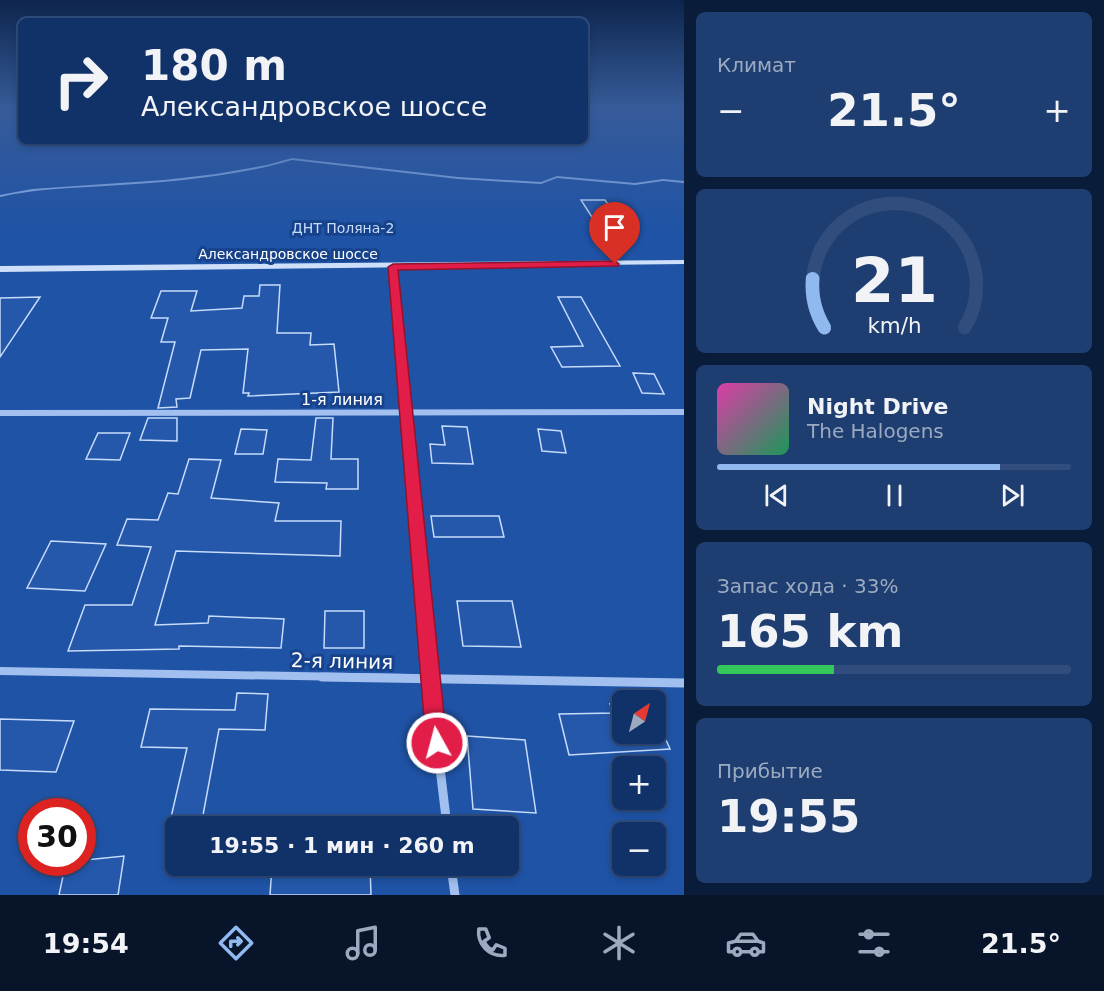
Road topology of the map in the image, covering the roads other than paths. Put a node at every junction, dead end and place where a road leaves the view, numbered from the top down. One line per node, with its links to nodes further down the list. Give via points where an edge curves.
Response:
1 (684, 262): 2 (street, Александровское шоссе)
2 (393, 267): 3 (street, Александровское шоссе); 4 (street)
3 (0, 269)
4 (406, 412): 5 (street, 1-я линия); 6 (street, 1-я линия); 8 (street)
5 (684, 412)
6 (0, 413)
7 (0, 671): 8 (street, 2-я линия)
8 (429, 680): 9 (street, 2-я линия); 10 (street)
9 (684, 683)
10 (446, 816)
11 (452, 876): 12 (street)
12 (455, 895)

